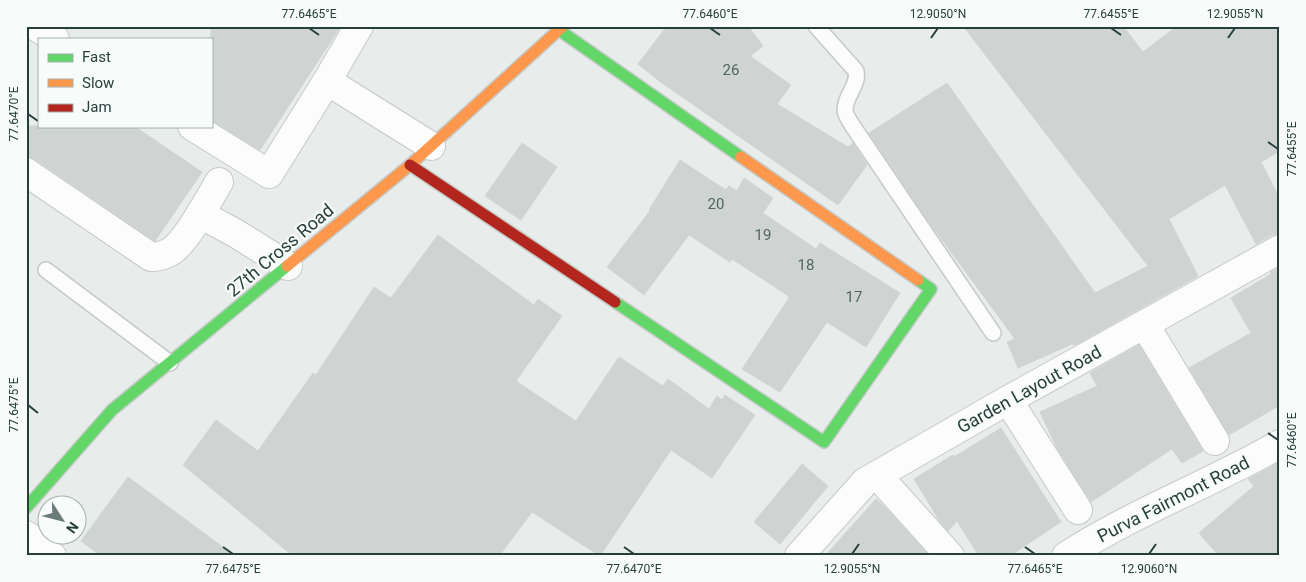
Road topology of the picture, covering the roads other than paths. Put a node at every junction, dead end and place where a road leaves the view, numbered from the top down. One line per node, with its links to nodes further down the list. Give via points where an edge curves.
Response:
1 (35, 26): 5 (street)
2 (359, 26): 6 (street)
3 (816, 26): 17 (lane, via 856,71 858,78 845,111 852,125)
4 (561, 28): 8 (street, 27th Cross Road); 9 (street, via 931,289 824,442)
5 (53, 38)
6 (327, 81): 7 (street, via 269,174); 8 (street)
7 (195, 128)
8 (431, 146): 9 (street, 27th Cross Road)
9 (410, 165): 14 (street, 27th Cross Road)
10 (26, 172): 12 (street, via 151,257 172,252)
11 (219, 182): 12 (street)
12 (200, 214): 14 (street)
13 (1280, 249): 16 (street, Garden Layout Road)
14 (288, 266): 18 (street, 27th Cross Road)
15 (46, 270): 18 (lane)
16 (1145, 325): 19 (street, Garden Layout Road); 20 (street)
17 (993, 333)
18 (170, 363): 23 (street, 27th Cross Road, via 112,410)
19 (1008, 400): 22 (street, Garden Layout Road); 24 (street)
20 (1215, 442)
21 (1280, 444): 29 (street, Purva Fairmont Road, via 1100,534)
22 (878, 476): 27 (street, Garden Layout Road, via 865,482); 28 (street)
23 (27, 506)
24 (1078, 510)
25 (26, 535): 26 (street)
26 (52, 556)
27 (799, 556)
28 (950, 556)
29 (1066, 556)

